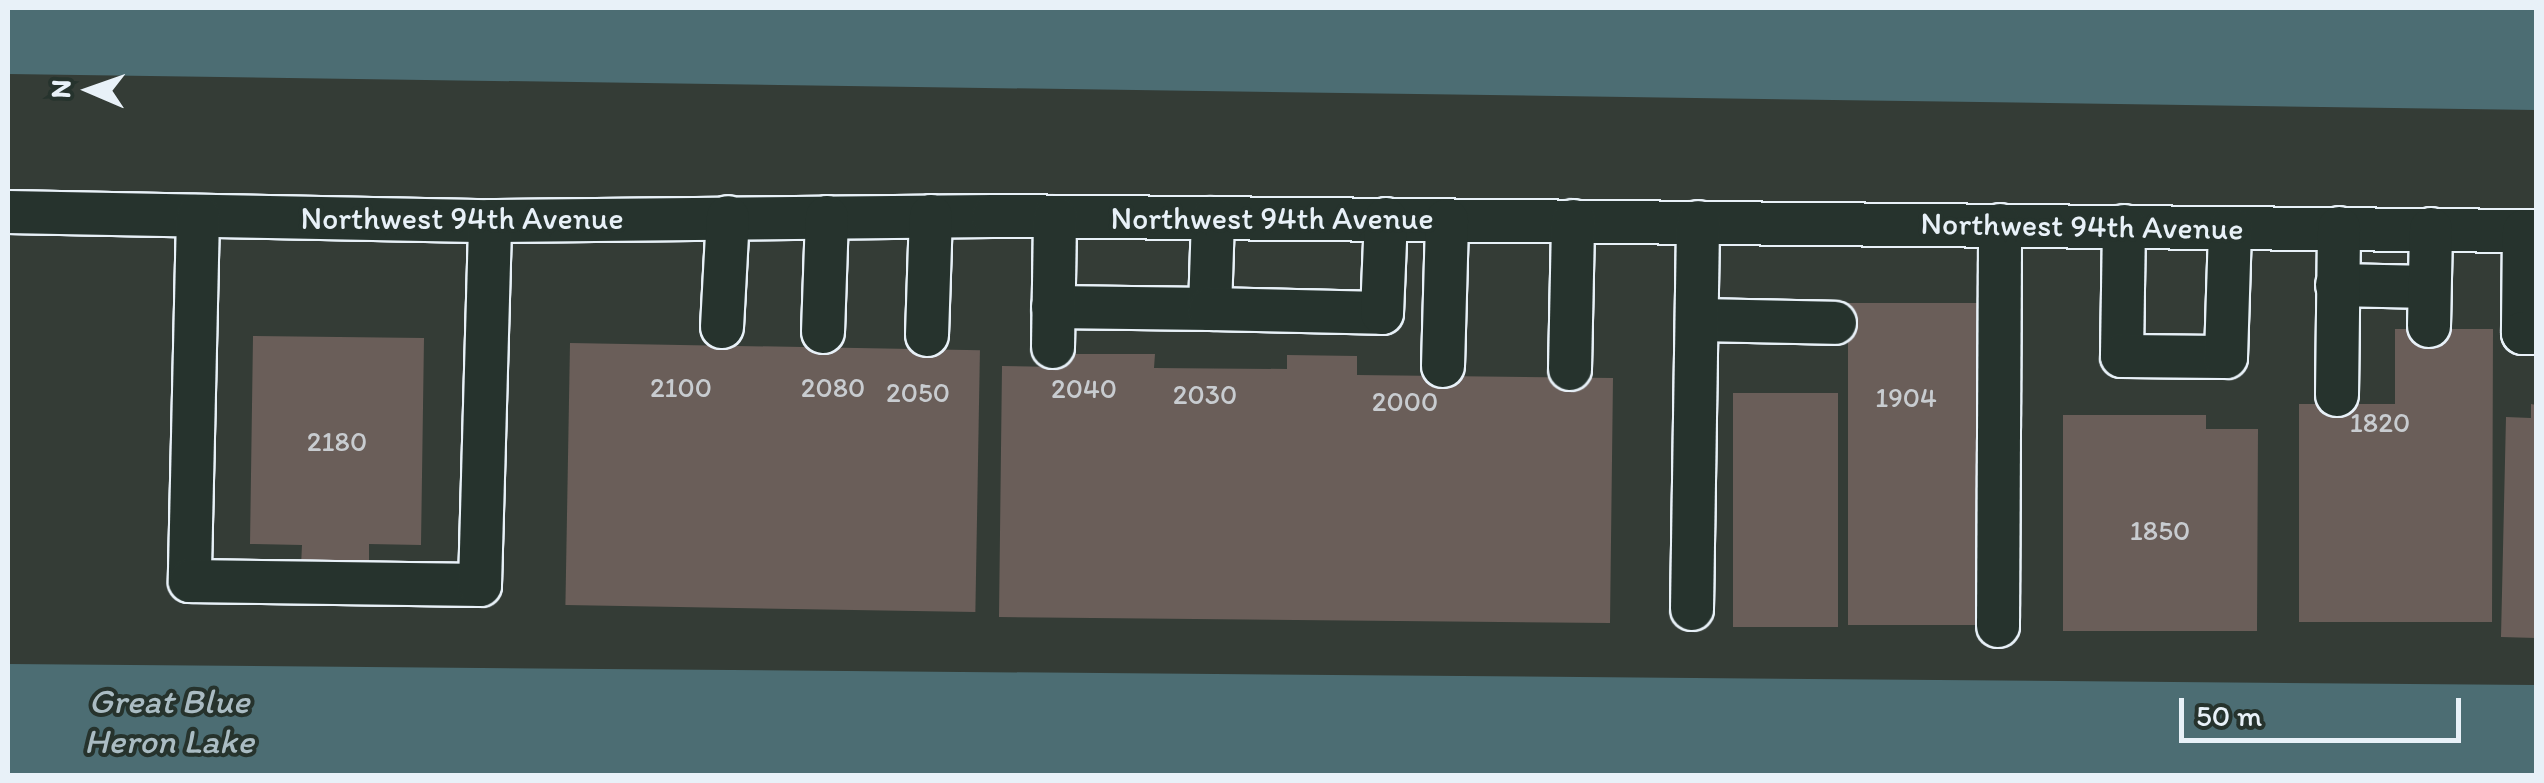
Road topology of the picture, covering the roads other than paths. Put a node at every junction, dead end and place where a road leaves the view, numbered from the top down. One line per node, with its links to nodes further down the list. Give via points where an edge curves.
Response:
1 (8, 212): 2 (street, Northwest 94th Avenue)
2 (198, 216): 11 (street, Northwest 94th Avenue); 11 (street, via 190,582 480,585)
3 (931, 216): 5 (street, Northwest 94th Avenue); 6 (street, Northwest 94th Avenue); 26 (street)
4 (728, 217): 5 (street, Northwest 94th Avenue); 11 (street, Northwest 94th Avenue); 23 (street)
5 (827, 217): 24 (street)
6 (1055, 217): 7 (street, Northwest 94th Avenue); 20 (street, via 1053,327)
7 (1213, 218): 8 (street, Northwest 94th Avenue); 20 (street)
8 (1386, 219): 9 (street, Northwest 94th Avenue); 20 (street, via 1382,313)
9 (1447, 220): 10 (street, Northwest 94th Avenue); 27 (street)
10 (1573, 220): 12 (street, Northwest 94th Avenue); 28 (street)
11 (490, 221)
12 (1698, 222): 13 (street, Northwest 94th Avenue); 21 (street)
13 (2000, 225): 14 (street, Northwest 94th Avenue); 31 (street)
14 (2124, 226): 15 (street, Northwest 94th Avenue); 15 (street, via 2122,356 2226,358)
15 (2230, 228): 16 (street, Northwest 94th Avenue)
16 (2339, 228): 17 (street, Northwest 94th Avenue); 19 (street)
17 (2432, 229): 18 (street, Northwest 94th Avenue); 19 (street, via 2429,306)
18 (2530, 230): 25 (street, via 2523,333)
19 (2337, 285): 29 (street)
20 (1210, 309)
21 (1697, 320): 22 (street); 30 (street)
22 (1835, 323)
23 (722, 327)
24 (822, 332)
25 (2536, 333)
26 (927, 335)
27 (1442, 366)
28 (1570, 368)
29 (2336, 395)
30 (1692, 609)
31 (1998, 626)

